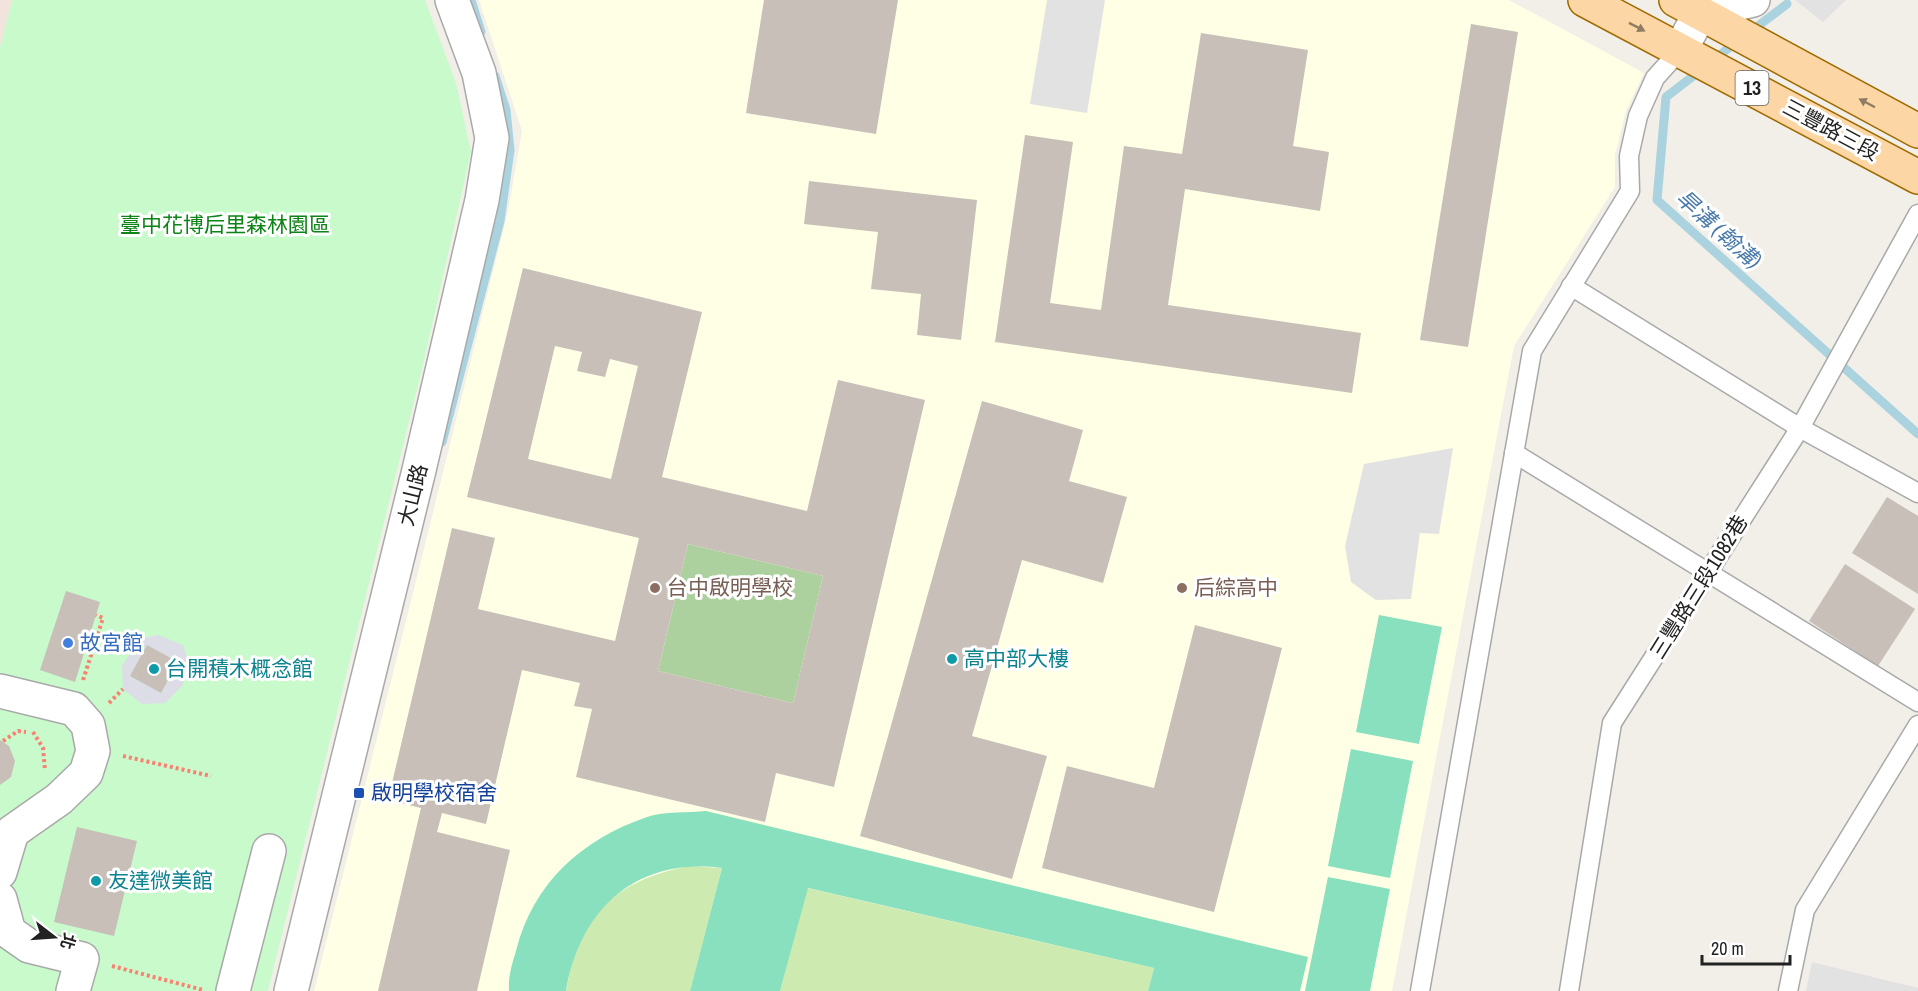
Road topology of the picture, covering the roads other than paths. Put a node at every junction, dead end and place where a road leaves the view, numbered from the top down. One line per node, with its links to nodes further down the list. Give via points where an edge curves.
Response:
1 (452, 0): 23 (street, 大山路, via 480,73 491,148 419,470)
2 (1585, 0): 5 (main road, 三豐路三段 / 13, one-way to 5)
3 (1753, 0): 4 (street)
4 (1694, 4): 5 (street); 6 (main road, 三豐路三段 / 13, one-way to 4)
5 (1680, 49): 7 (main road, 三豐路三段 / 13); 9 (lane, via 1655,78 1638,116 1629,156 1630,191)
6 (1918, 131)
7 (1918, 177)
8 (1918, 214): 10 (lane, 三豐路三段1082巷)
9 (1571, 286): 10 (lane); 11 (lane, via 1532,351)
10 (1800, 428): 12 (lane); 13 (lane, 三豐路三段1082巷)
11 (1514, 453): 13 (lane); 24 (lane)
12 (1918, 493)
13 (1708, 572): 15 (lane); 25 (lane, 三豐路三段1082巷, via 1612,723)
14 (0, 691): 18 (street, via 74,709 88,725 89,762 59,799 12,832)
15 (1918, 702)
16 (1918, 725): 26 (lane, via 1805,910)
17 (269, 851): 22 (street)
18 (0, 872)
19 (0, 899): 20 (street)
20 (4, 934): 21 (street, via 29,946 82,959)
21 (74, 991)
22 (233, 991)
23 (291, 991)
24 (1419, 991)
25 (1569, 991)
26 (1788, 991)

